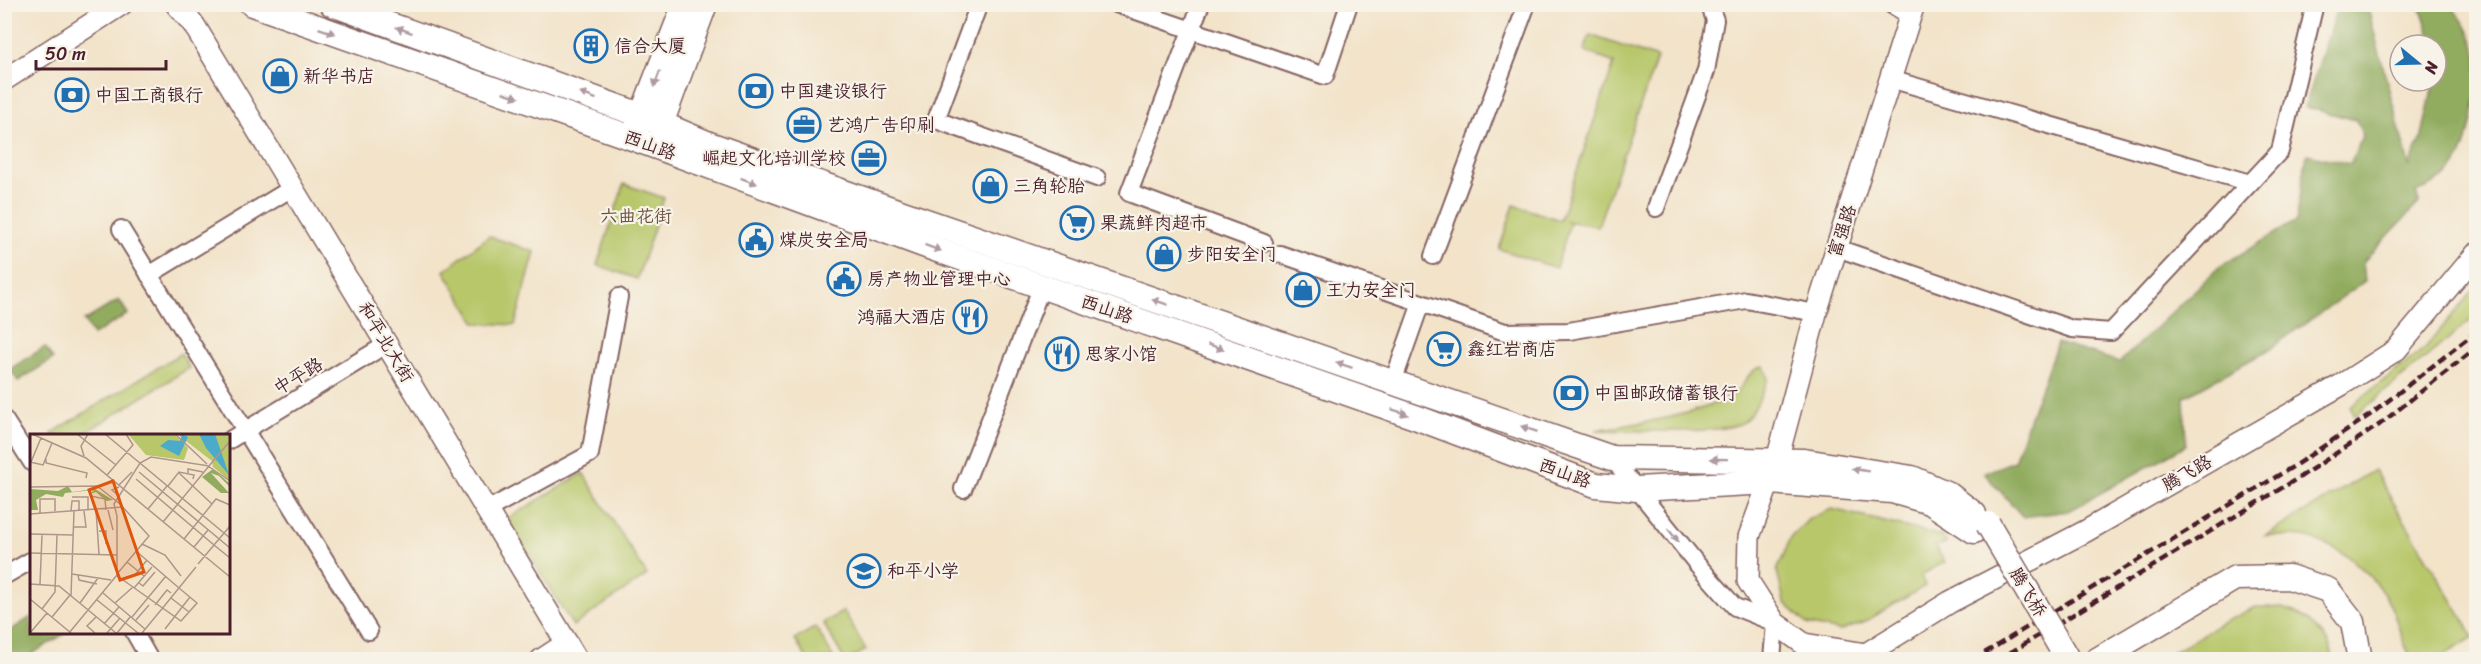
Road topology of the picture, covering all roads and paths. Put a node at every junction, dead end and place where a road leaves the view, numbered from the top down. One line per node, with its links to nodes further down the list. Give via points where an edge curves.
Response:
1 (176, 4): 17 (street, 和平北大街)
2 (186, 4): 17 (street, 和平北大街)
3 (252, 4): 22 (main road, 西山路, one-way to 22)
4 (332, 4): 21 (main road, 西山路, one-way to 4)
5 (685, 4): 21 (main road, one-way to 21)
6 (705, 4): 21 (main road)
7 (979, 4): 23 (street, via 936,120)
8 (1116, 4): 18 (street)
9 (1201, 4): 18 (street)
10 (1349, 4): 18 (street, via 1325,76)
11 (1527, 4): 32 (street)
12 (1709, 4): 26 (street, via 1714,20 1706,71)
13 (1890, 4): 16 (street)
14 (2315, 4): 24 (street, via 2280,151)
15 (128, 5): 20 (street)
16 (1912, 10): 19 (street, 富强路)
17 (194, 26): 25 (street, 和平北大街)
18 (1191, 30): 28 (street, via 1129,193)
19 (1890, 79): 24 (street); 29 (street, 富强路)
20 (4, 80)
21 (652, 120): 22 (main road); 39 (main road, 西山路, one-way to 21, via 894,210)
22 (634, 138): 34 (main road, 西山路, one-way to 34)
23 (1097, 178)
24 (2250, 183): 29 (street, via 2111,333 2072,329)
25 (292, 188): 33 (street); 38 (street, 和平北大街)
26 (1656, 208)
27 (122, 229): 33 (street)
28 (1264, 243)
29 (1837, 248): 37 (street, 富强路)
30 (1280, 254): 36 (street)
31 (2476, 254): 56 (street, 腾飞路, via 2396,350 2341,385 2086,531 1950,602)
32 (1433, 256)
33 (149, 274): 41 (street)
34 (1042, 286): 46 (street); 47 (main road, 西山路, one-way to 47, via 1596,485)
35 (619, 297): 48 (street, via 590,454)
36 (1420, 303): 37 (street, via 1506,333 1569,331 1746,300); 39 (street)
37 (1816, 313): 45 (street, 富强路)
38 (387, 344): 41 (street, 中平路); 48 (street, 和平北大街)
39 (1393, 382): 43 (main road, 西山路, one-way to 39)
40 (4, 419): 44 (street)
41 (245, 431): 42 (street, 中平路); 53 (street)
42 (230, 440)
43 (1612, 458): 45 (main road, 西山路, one-way to 43); 47 (street)
44 (30, 460)
45 (1773, 471): 47 (main road, 西山路); 49 (main road, 西山路, via 1804,461 1912,478 1947,494); 52 (street, 富强路, via 1749,537 1748,581)
46 (963, 489)
47 (1636, 489): 52 (street, one-way to 52, via 1735,607)
48 (487, 510): 55 (street, 和平北大街)
49 (1981, 528): 60 (main road, 腾飞桥); 61 (main road, 腾飞桥, bridge)
50 (30, 561): 51 (street)
51 (4, 576)
52 (1774, 624): 56 (street, via 1804,644); 59 (street)
53 (369, 631)
54 (135, 634): 57 (street)
55 (572, 651): 58 (street)
56 (1860, 657)
57 (150, 660)
58 (541, 660)
59 (1772, 660)
60 (2054, 660)
61 (2068, 660)
62 (2097, 660): 63 (main road, via 2235,578 2289,577 2328,590 2353,622)
63 (2360, 660)

